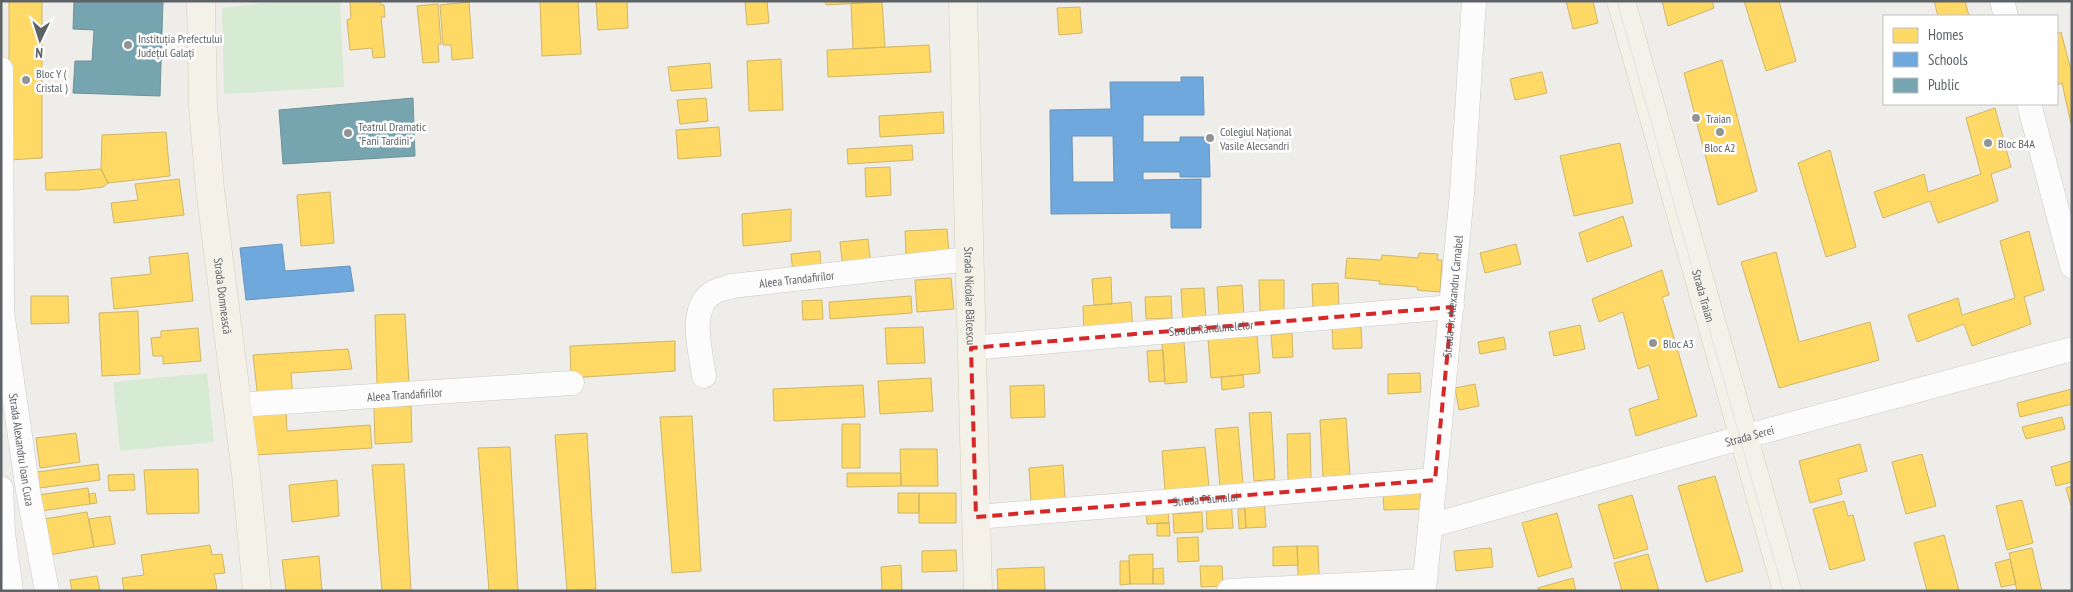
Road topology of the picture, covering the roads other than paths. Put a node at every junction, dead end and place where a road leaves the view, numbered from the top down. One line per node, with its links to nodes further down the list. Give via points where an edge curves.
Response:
1 (201, 1): 18 (main road, Strada Domnească, via 203,105 209,180)
2 (963, 1): 9 (main road, Strada Nicolae Bălcescu)
3 (1474, 1): 11 (street, Strada Dr. Alexandru Carnabel)
4 (1621, 1): 19 (main road, Strada Traian)
5 (2002, 1): 6 (street)
6 (2006, 15)
7 (1, 69): 12 (street, Strada Alexandru Ioan Cuza)
8 (2029, 105): 10 (street)
9 (969, 259): 13 (main road, Strada Nicolae Bălcescu); 15 (street, Aleea Trandafirilor, via 732,286 714,292 704,301 698,317)
10 (2072, 266)
11 (1452, 307): 13 (street, Strada Rândunelelor); 20 (street, Strada Dr. Alexandru Carnabel)
12 (2, 312): 17 (street); 26 (street, Strada Alexandru Ioan Cuza)
13 (971, 348): 22 (main road, Strada Nicolae Bălcescu)
14 (2072, 349): 19 (street, Strada Serei)
15 (704, 376)
16 (572, 383): 18 (street, Aleea Trandafirilor)
17 (1, 398)
18 (237, 405): 27 (main road, Strada Domnească)
19 (1744, 437): 23 (street, Strada Serei); 30 (main road, Strada Traian)
20 (1435, 480): 22 (street, Strada Păunului); 23 (street, Strada Dr. Alexandru Carnabel)
21 (1, 488): 25 (street)
22 (976, 517): 28 (main road, Strada Nicolae Bălcescu)
23 (1430, 526): 24 (street, Strada Dr. Alexandru Carnabel)
24 (1424, 586): 29 (street)
25 (11, 591)
26 (46, 591)
27 (257, 591)
28 (978, 591)
29 (1229, 591)
30 (1787, 591)

